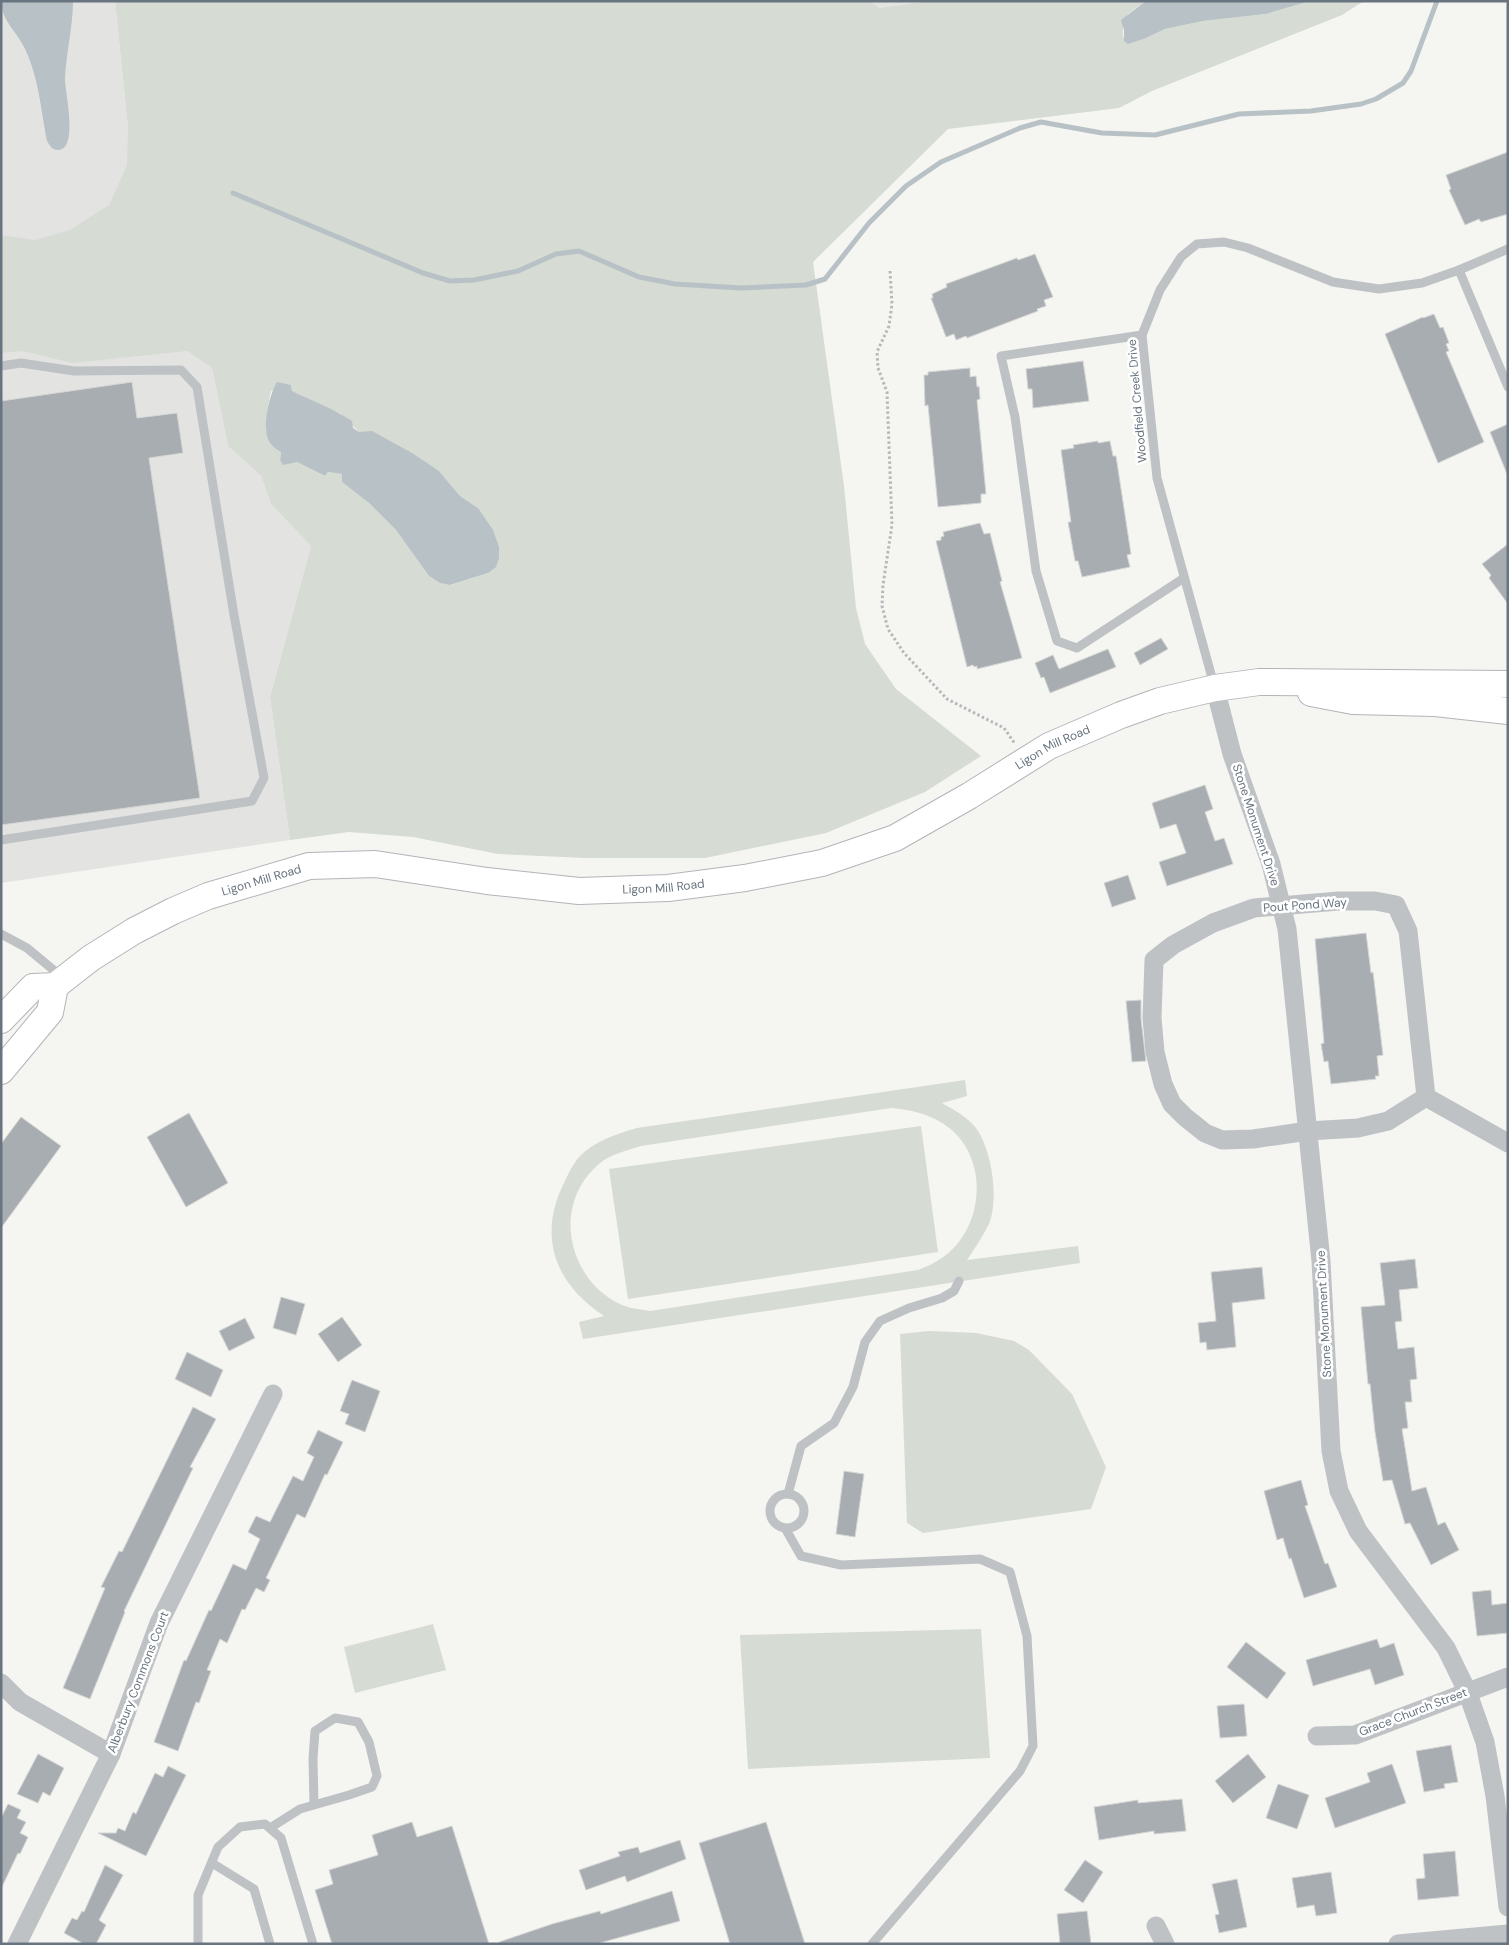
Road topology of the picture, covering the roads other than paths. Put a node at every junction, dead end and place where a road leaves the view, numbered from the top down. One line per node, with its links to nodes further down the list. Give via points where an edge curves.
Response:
1 (1508, 249): 2 (lane, Woodfield Creek Drive)
2 (1459, 270): 3 (lane, Woodfield Creek Drive, via 1422,283 1379,289 1333,282 1248,248 1224,242 1197,244 1181,257 1160,290); 5 (lane)
3 (1142, 335): 6 (lane, Woodfield Creek Drive, via 1157,478); 6 (lane, via 1001,356 1015,417 1036,571 1056,640 1078,648)
4 (1, 366): 11 (lane, via 21,363 74,371 181,370 197,388 264,778 252,801)
5 (1508, 387)
6 (1184, 578): 9 (lane, Woodfield Creek Drive)
7 (1259, 682): 8 (main road, Ligon Mill Road); 9 (main road, Ligon Mill Road); 10 (main road, Ligon Mill Road, via 1353,701 1435,703)
8 (1508, 684)
9 (1215, 688): 12 (street, Stone Monument Drive, via 1232,754 1271,864); 14 (main road, Ligon Mill Road, via 1160,701 1049,746 894,838 822,863 668,888 579,891 375,864 309,866 208,896 173,911 134,930)
10 (1508, 711)
11 (1, 840)
12 (1282, 907): 17 (street, Pout Pond Way, via 1339,901 1396,905 1408,932); 18 (street, Stone Monument Drive, via 1287,928); 18 (street, Pout Pond Way, via 1254,908 1214,923 1173,945 1154,960 1152,1018 1155,1052 1172,1104 1205,1133 1222,1140)
13 (1, 934): 14 (lane, via 27,948)
14 (60, 982): 15 (main road, via 33,987); 16 (main road, via 50,1012)
15 (1, 1020)
16 (1, 1071)
17 (1426, 1097): 18 (street, Pout Pond Way, via 1388,1121 1358,1128); 19 (street)
18 (1308, 1131): 26 (street, Stone Monument Drive, via 1321,1261 1331,1451 1339,1492 1358,1532 1446,1648)
19 (1508, 1143)
20 (959, 1281): 22 (lane, via 954,1291 942,1298 880,1321 865,1342 853,1387 834,1423 802,1446)
21 (272, 1394): 28 (street, Alberbury Commons Court, via 159,1624)
22 (788, 1494): 23 (lane, via 799,1499 804,1510 801,1521); 23 (lane, via 777,1497 770,1507 775,1523)
23 (786, 1528): 39 (lane, via 801,1556 841,1565 980,1559 1010,1572 1027,1636 1033,1746 1020,1771)
24 (1508, 1677): 26 (street, Grace Church Street)
25 (1, 1682): 28 (street, via 20,1702)
26 (1467, 1691): 27 (street, Grace Church Street, via 1356,1736); 32 (street, Stone Monument Drive, via 1485,1742)
27 (1316, 1736)
28 (111, 1754): 35 (street, Alberbury Commons Court)
29 (314, 1805): 29 (lane, via 372,1787 377,1776 369,1742 358,1722 335,1718 315,1731); 30 (lane, via 300,1809)
30 (270, 1828): 31 (lane, via 265,1824 240,1827 218,1847); 38 (lane, via 281,1838)
31 (212, 1863): 36 (lane, via 198,1895); 37 (lane, via 254,1888)
32 (1508, 1907)
33 (1156, 1926): 40 (street)
34 (1508, 1934): 41 (street)
35 (17, 1944)
36 (198, 1944)
37 (270, 1944)
38 (313, 1944)
39 (872, 1944)
40 (1165, 1944)
41 (1398, 1944)

